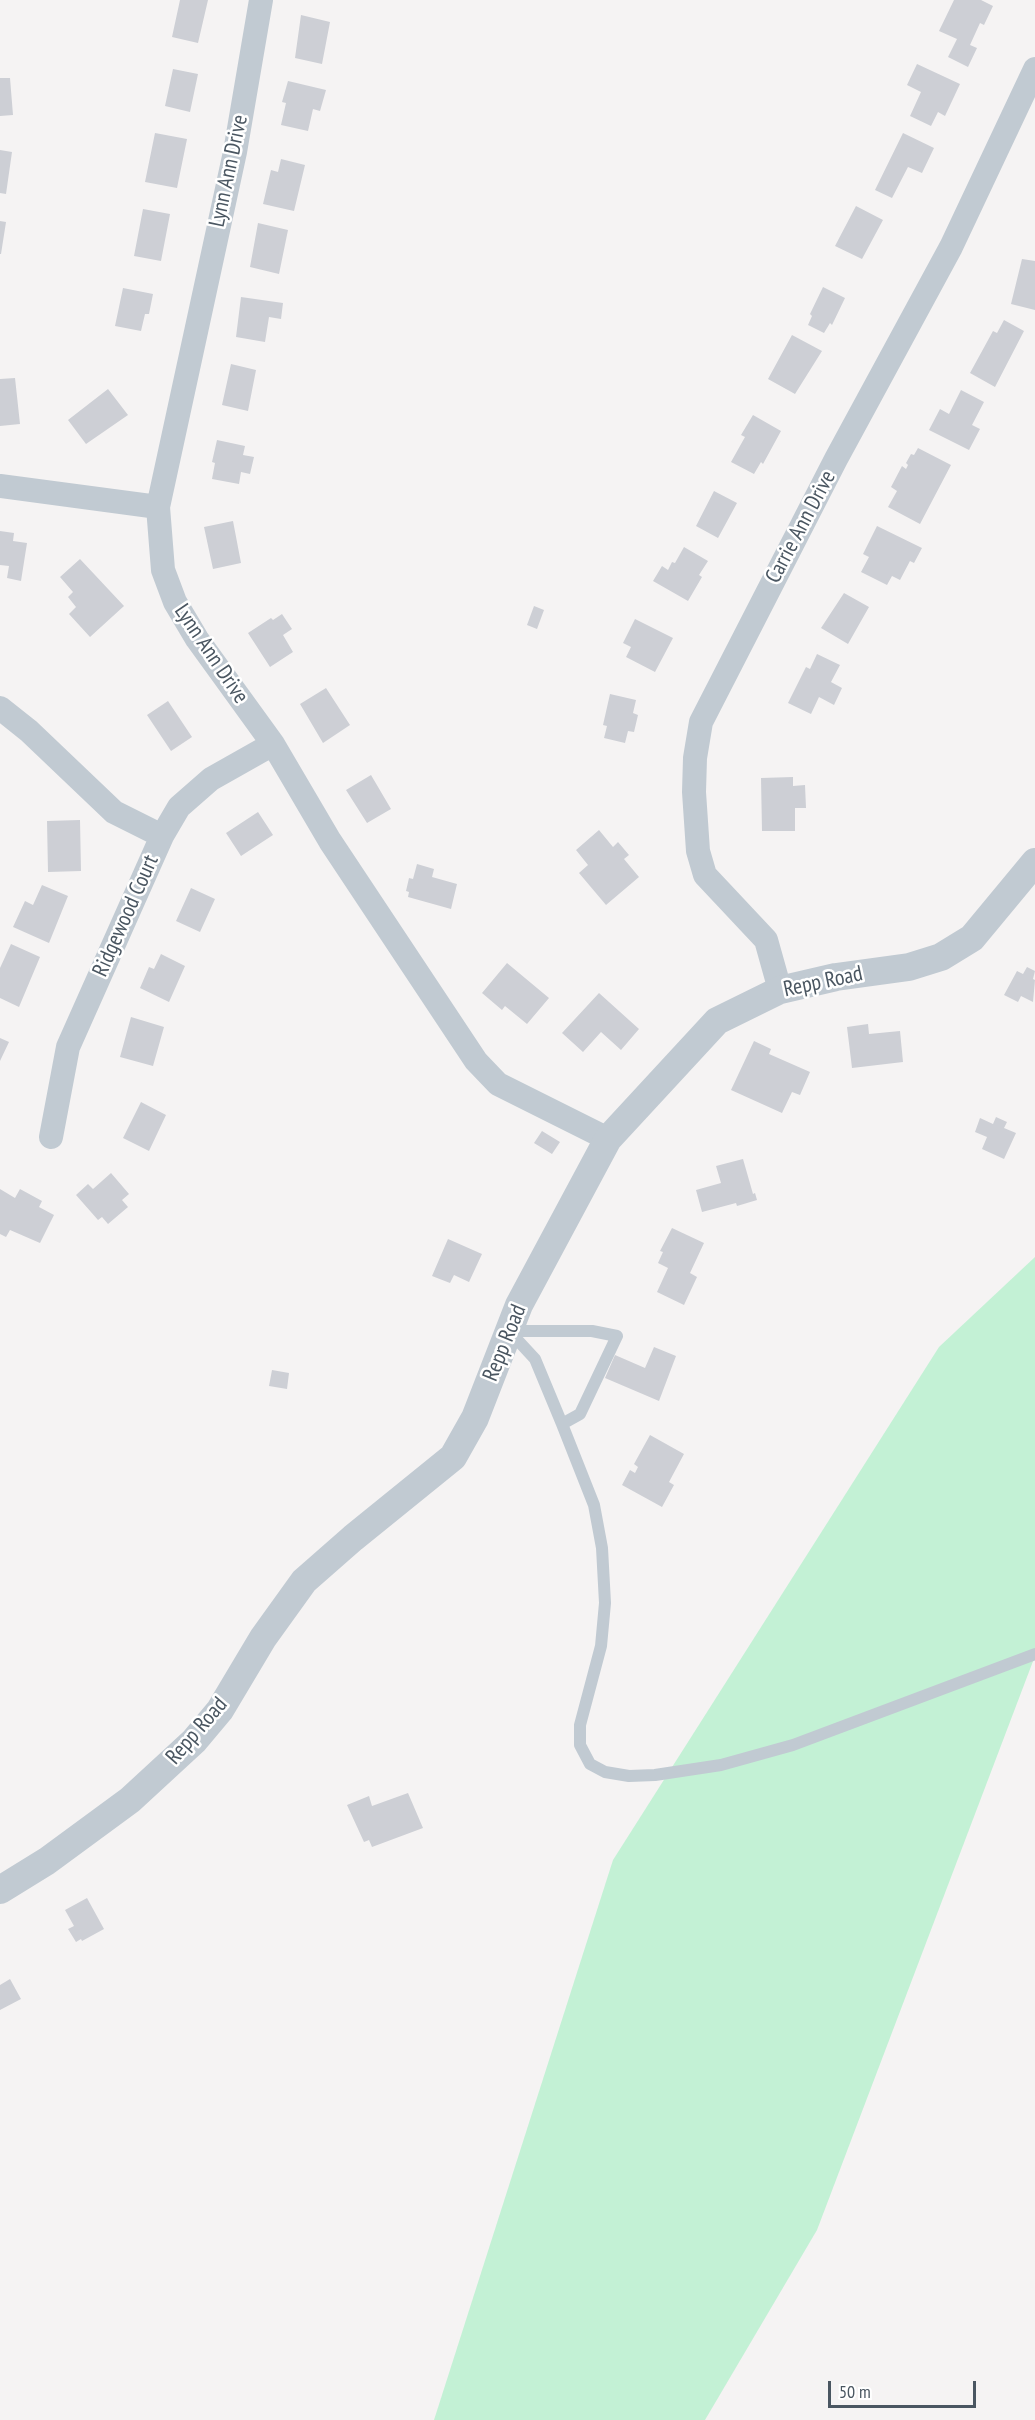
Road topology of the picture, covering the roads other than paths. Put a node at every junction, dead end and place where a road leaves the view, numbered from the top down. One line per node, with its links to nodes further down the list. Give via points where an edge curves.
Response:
1 (261, 0): 4 (street, Lynn Ann Drive, via 235,152)
2 (1035, 69): 9 (street, Carrie Ann Drive, via 951,247 701,722 694,792 702,867 705,875 766,940)
3 (0, 486): 4 (street)
4 (158, 507): 6 (street, Lynn Ann Drive, via 163,570 175,602)
5 (0, 708): 7 (street, via 114,812)
6 (273, 744): 7 (street, Ridgewood Court, via 211,779 179,807); 11 (street, Lynn Ann Drive, via 330,841 476,1061 498,1084)
7 (162, 836): 10 (street, Ridgewood Court, via 68,1047)
8 (1035, 862): 9 (street, Repp Road, via 972,938 941,957 909,967)
9 (780, 990): 11 (street, Repp Road, via 717,1021)
10 (51, 1137)
11 (608, 1139): 12 (street, Repp Road, via 519,1305)
12 (509, 1331): 13 (lane, via 535,1359); 13 (lane, via 592,1331 617,1336 580,1414); 15 (street, Repp Road, via 475,1418 453,1457 304,1581 263,1638 220,1710 194,1741 130,1800)
13 (562, 1424): 14 (lane, via 594,1505 602,1548 605,1603 601,1646 580,1725 580,1746 590,1764 605,1772 655,1775 721,1765 793,1745)
14 (1035, 1654)
15 (0, 1890)

